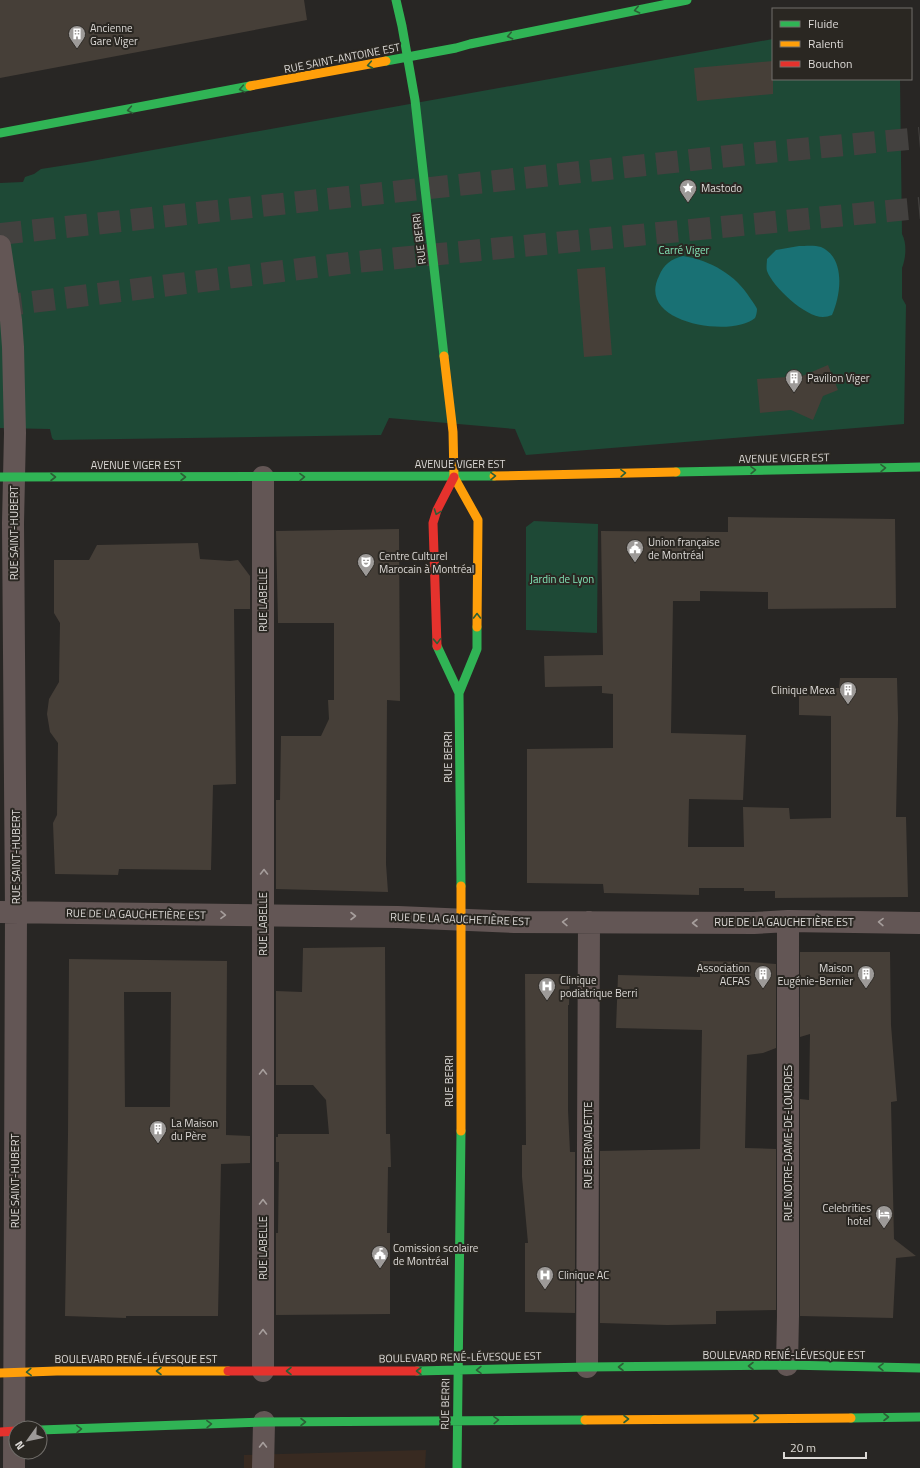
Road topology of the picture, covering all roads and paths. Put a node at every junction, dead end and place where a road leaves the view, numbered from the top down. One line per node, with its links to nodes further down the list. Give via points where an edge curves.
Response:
1 (396, 0): 3 (main road, RUE BERRI)
2 (687, 0): 3 (main road, RUE SAINT-ANTOINE EST, one-way to 3)
3 (408, 57): 4 (main road, RUE SAINT-ANTOINE EST, one-way to 4); 8 (main road, RUE BERRI, via 453,432)
4 (0, 133)
5 (0, 246): 7 (street, RUE SAINT-HUBERT, via 13,347 15,433)
6 (920, 467): 8 (main road, AVENUE VIGER EST, one-way to 6)
7 (7, 477): 9 (main road, AVENUE VIGER EST, one-way to 9); 11 (street, RUE SAINT-HUBERT)
8 (454, 477): 9 (main road, AVENUE VIGER EST, one-way to 8); 10 (main road, RUE BERRI, one-way to 8, via 477,649 478,520); 10 (main road, RUE BERRI, one-way to 10, via 433,523 437,649)
9 (263, 478): 12 (street, RUE LABELLE, one-way to 9)
10 (459, 693): 13 (main road, RUE BERRI)
11 (8, 912): 12 (street, RUE DE LA GAUCHETIÈRE EST, one-way to 12); 22 (street, RUE SAINT-HUBERT, via 15,1297)
12 (263, 916): 13 (street, RUE DE LA GAUCHETIÈRE EST, one-way to 13); 20 (street, RUE LABELLE, one-way to 12)
13 (461, 920): 15 (street, RUE DE LA GAUCHETIÈRE EST, one-way to 13); 21 (main road, RUE BERRI)
14 (788, 921): 15 (street, RUE DE LA GAUCHETIÈRE EST, one-way to 15); 16 (street, RUE DE LA GAUCHETIÈRE EST, one-way to 14); 17 (street, RUE NOTRE-DAME-DE-LOURDES)
15 (589, 922): 18 (street, RUE BERNADETTE)
16 (920, 923)
17 (787, 1365): 18 (main road, BOULEVARD RENÉ-LÉVESQUE EST, one-way to 18); 19 (main road, BOULEVARD RENÉ-LÉVESQUE EST, one-way to 17)
18 (587, 1367): 21 (main road, BOULEVARD RENÉ-LÉVESQUE EST, one-way to 21)
19 (920, 1368)
20 (263, 1371): 21 (main road, BOULEVARD RENÉ-LÉVESQUE EST, one-way to 20); 22 (main road, BOULEVARD RENÉ-LÉVESQUE EST, one-way to 22, via 57,1370)
21 (458, 1371): 25 (main road, RUE BERRI)
22 (7, 1373): 24 (street, RUE SAINT-HUBERT)
23 (920, 1416): 25 (main road, one-way to 23)
24 (9, 1420)
25 (457, 1421): 26 (main road, one-way to 25); 29 (main road, RUE BERRI)
26 (264, 1422): 27 (main road, one-way to 26); 28 (street, one-way to 26)
27 (48, 1430)
28 (264, 1468)
29 (457, 1468)

